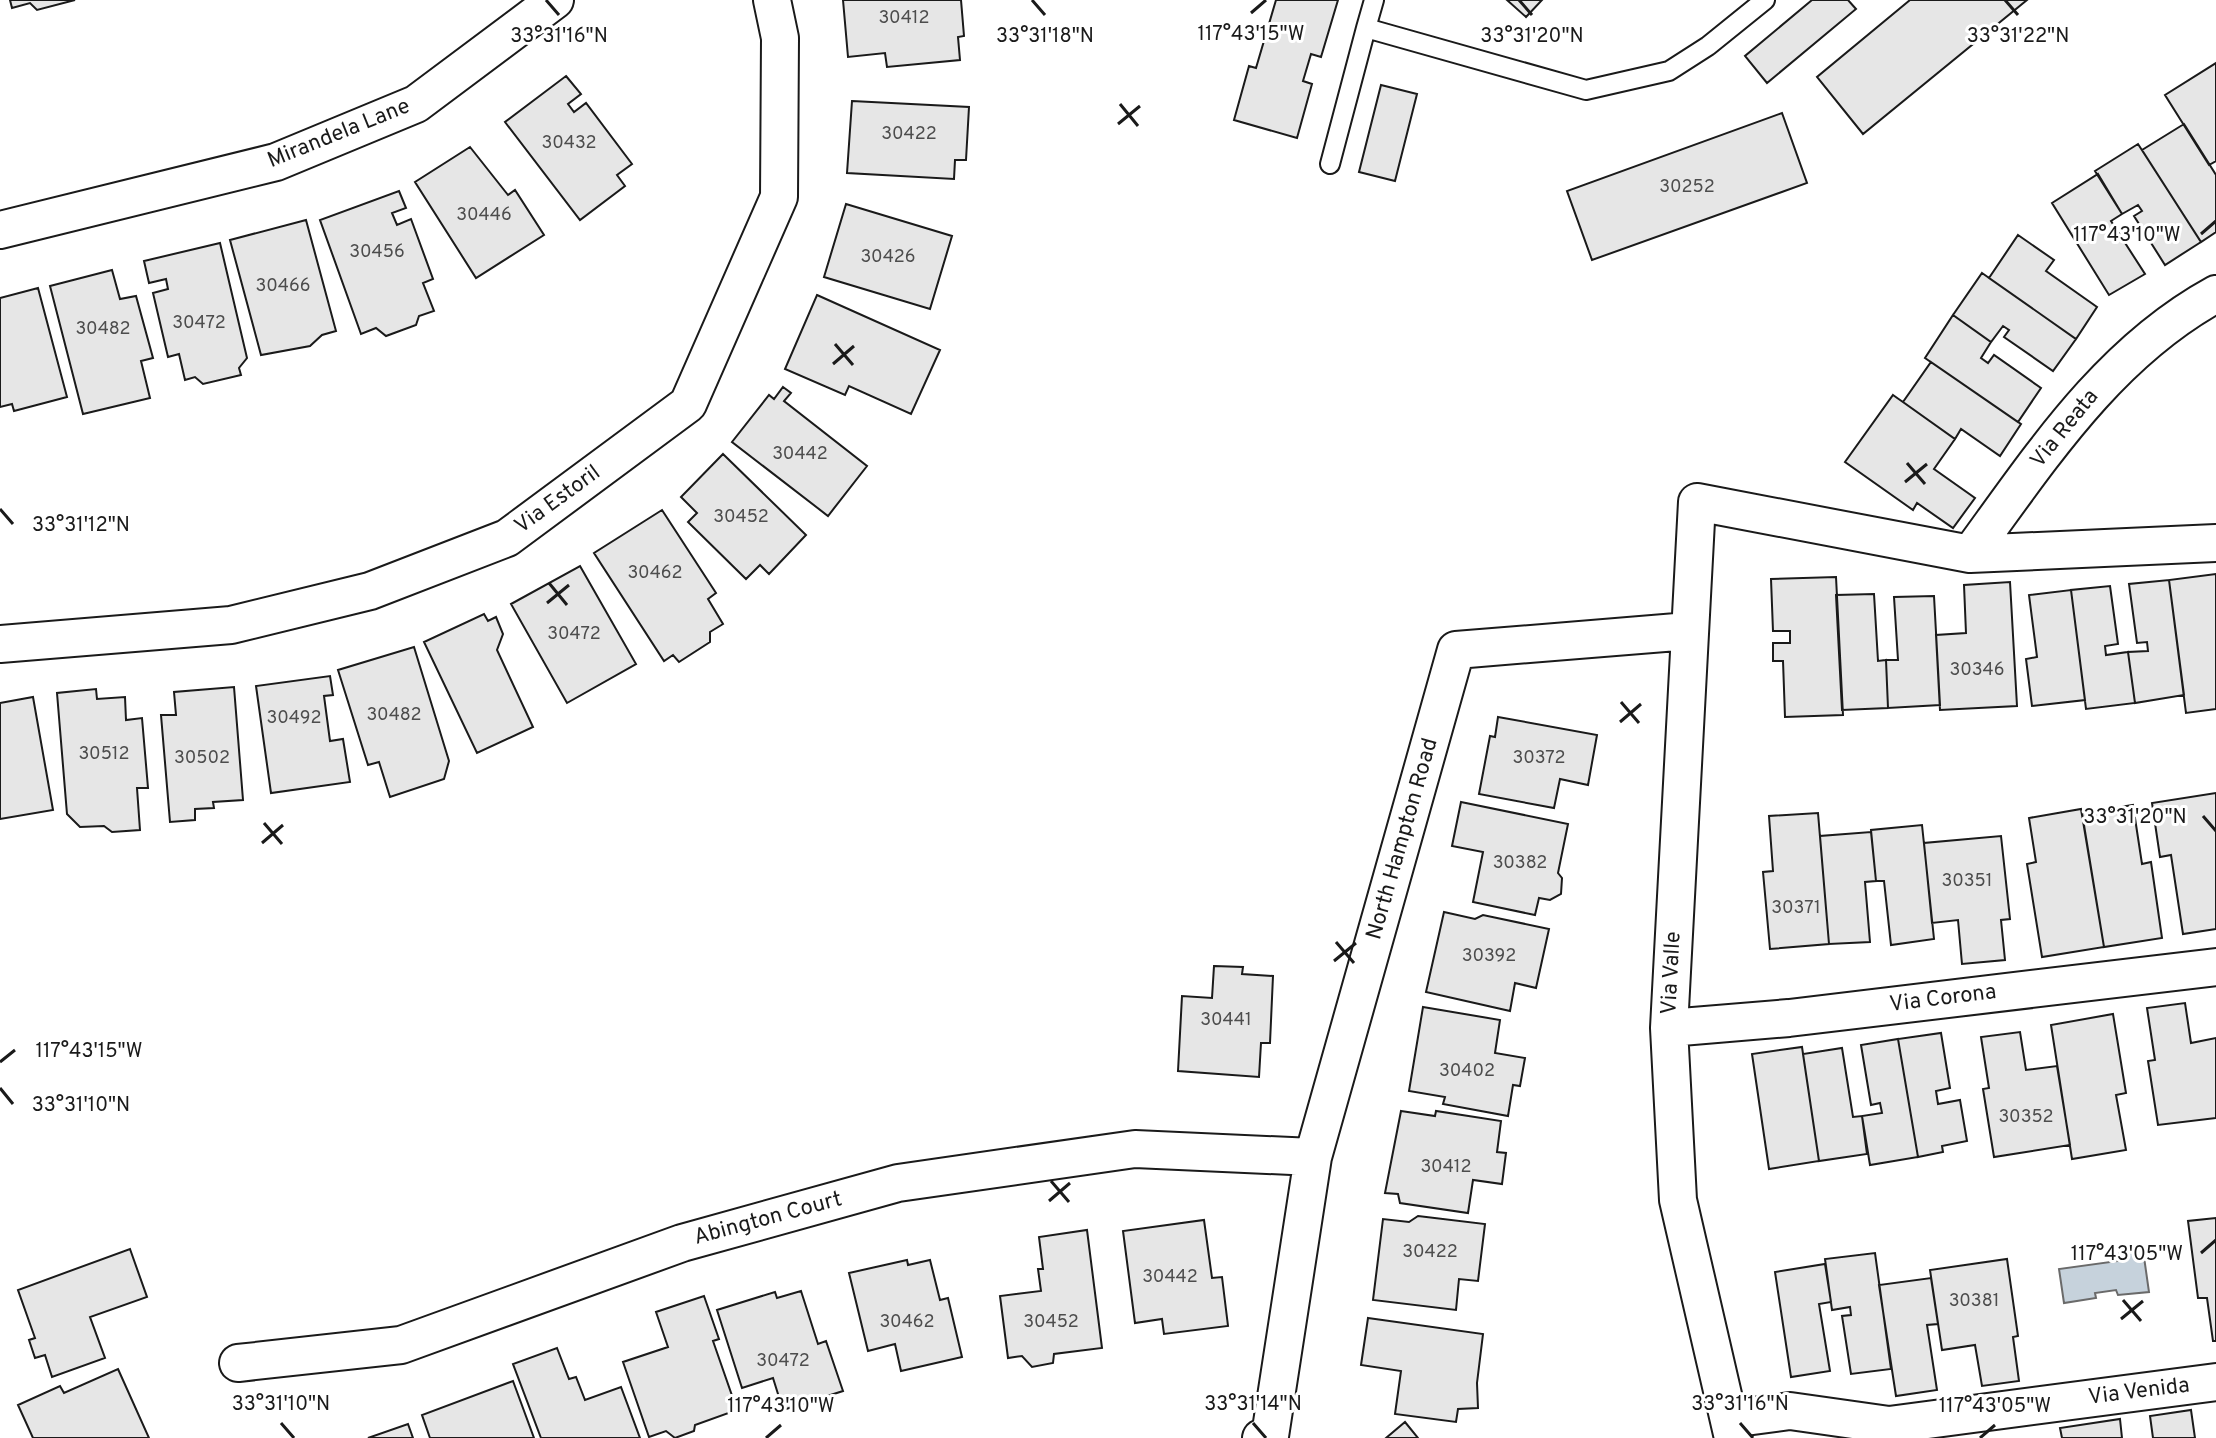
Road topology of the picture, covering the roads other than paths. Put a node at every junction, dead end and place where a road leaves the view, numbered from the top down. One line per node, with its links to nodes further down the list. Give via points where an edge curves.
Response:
1 (555, 0): 7 (street, Mirandela Lane, via 416,104 290,157)
2 (772, 0): 12 (street, Via Estoril, via 780,38 779,197 688,404 507,538 370,591 231,625)
3 (1374, 0): 5 (lane)
4 (1765, 0): 5 (lane, via 1669,71 1586,90)
5 (1366, 28): 6 (lane)
6 (1330, 164)
7 (0, 230)
8 (2216, 294): 10 (street, Via Reata, via 2174,317 2077,408)
9 (2216, 543): 10 (street)
10 (1970, 554): 11 (street, Via Valle, via 1697,502)
11 (1689, 631): 14 (street, Via Valle); 15 (street, North Hampton Road, via 1456,650)
12 (0, 644)
13 (2216, 967): 14 (street, Via Corona)
14 (1669, 1028): 18 (street, Via Valle, via 1678,1200)
15 (1313, 1157): 16 (street, Abington Court, via 1135,1149 898,1183 682,1243 401,1345); 19 (street, North Hampton Road, via 1270,1436)
16 (238, 1363)
17 (2216, 1382): 18 (street, Via Venida, via 1889,1425 1790,1411)
18 (1731, 1428)
19 (1261, 1438)

